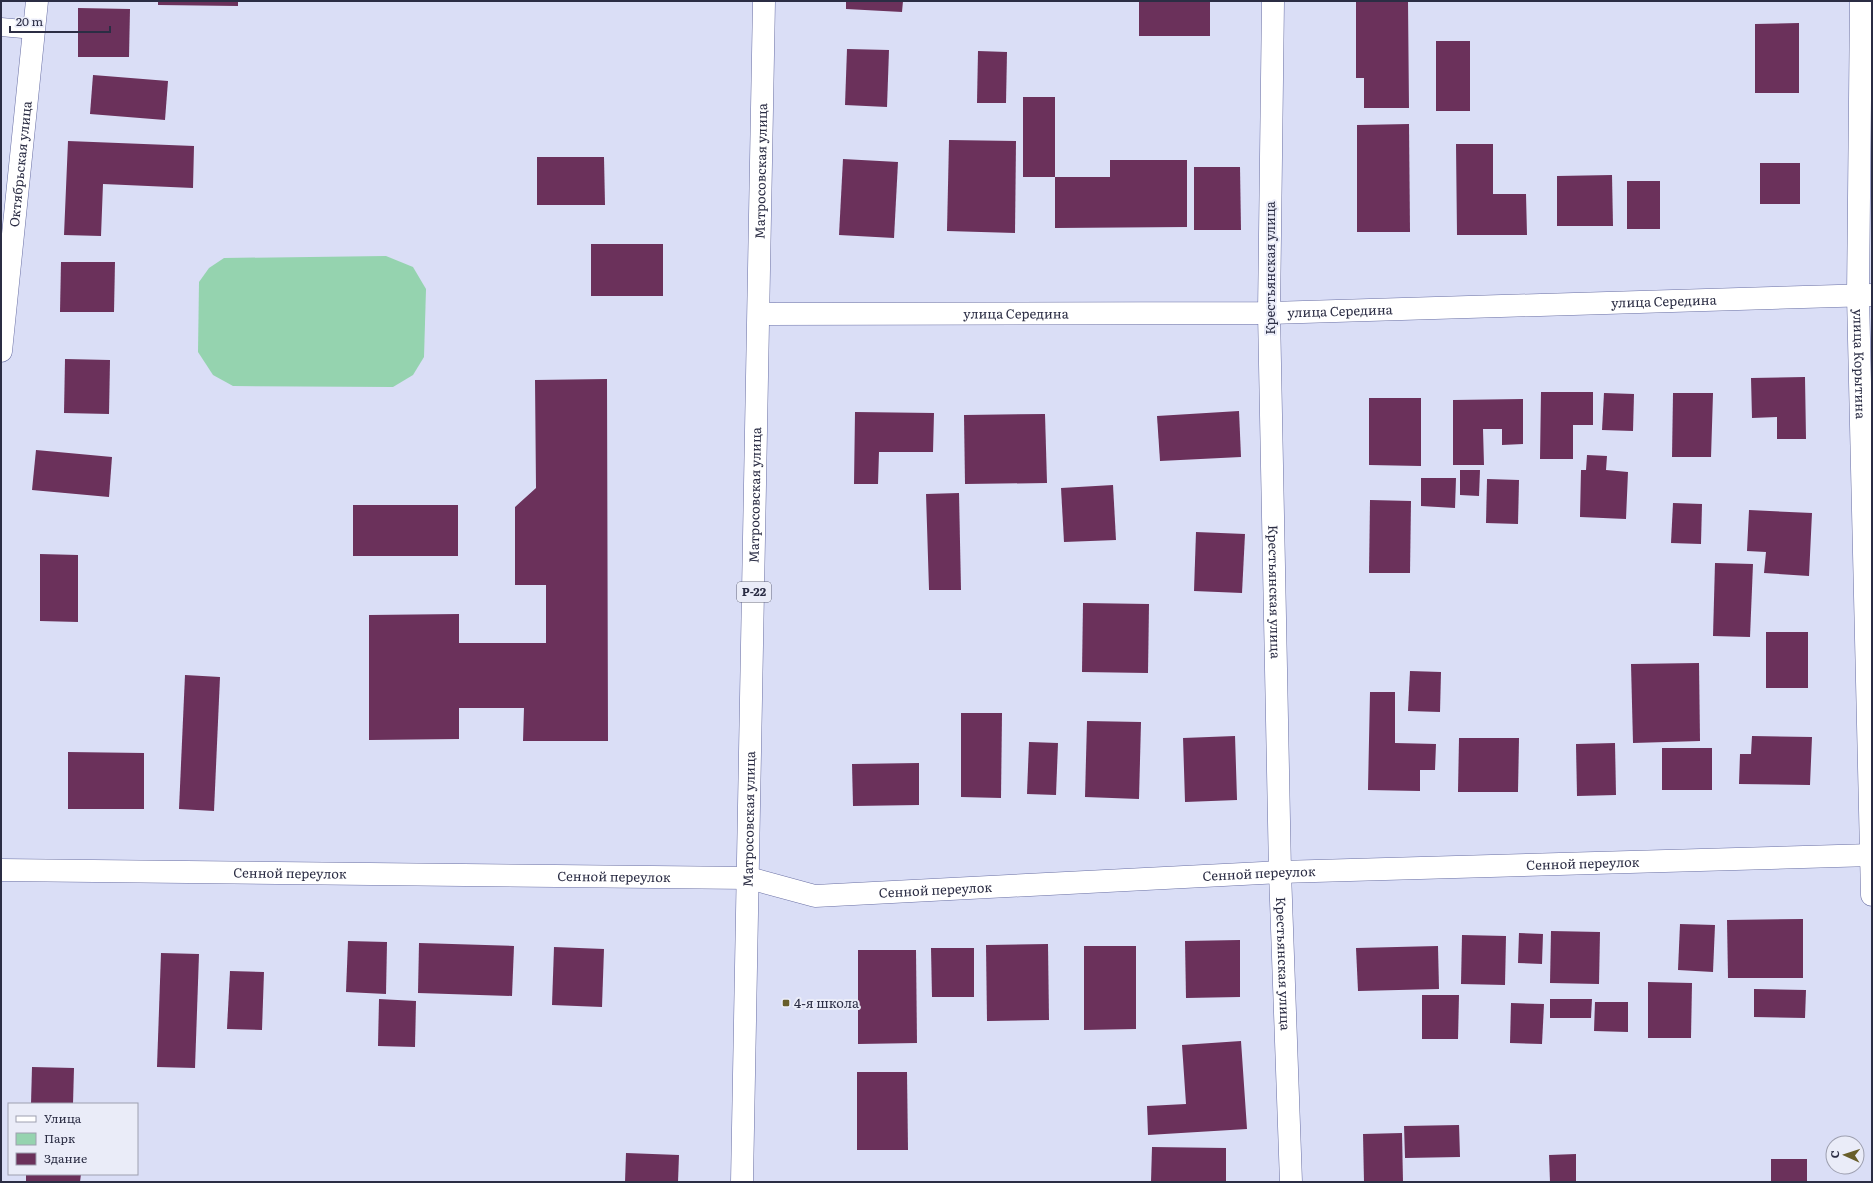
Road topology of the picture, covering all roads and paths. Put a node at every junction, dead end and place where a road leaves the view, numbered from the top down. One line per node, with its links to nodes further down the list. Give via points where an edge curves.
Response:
1 (37, 1): 6 (main road, Октябрьская улица)
2 (764, 1): 9 (main road, Матросовская улица / Р-22)
3 (1273, 1): 8 (main road, Крестьянская улица)
4 (1861, 1): 7 (main road, улица Корытина)
5 (1, 27): 6 (lane)
6 (34, 30): 10 (main road, Октябрьская улица)
7 (1865, 296): 8 (main road, улица Середина); 11 (main road, улица Корытина)
8 (1269, 312): 9 (main road, улица Середина); 13 (main road, Крестьянская улица)
9 (759, 314): 14 (main road, Матросовская улица / Р-22)
10 (1, 351)
11 (1871, 855): 13 (main road, Сенной переулок); 15 (main road, улица Корытина)
12 (1, 870): 14 (main road, Сенной переулок)
13 (1280, 872): 14 (main road, Сенной переулок, via 815,896); 17 (main road, Крестьянская улица)
14 (749, 878): 16 (main road, Матросовская улица / Р-22)
15 (1872, 895)
16 (742, 1182)
17 (1291, 1182)

